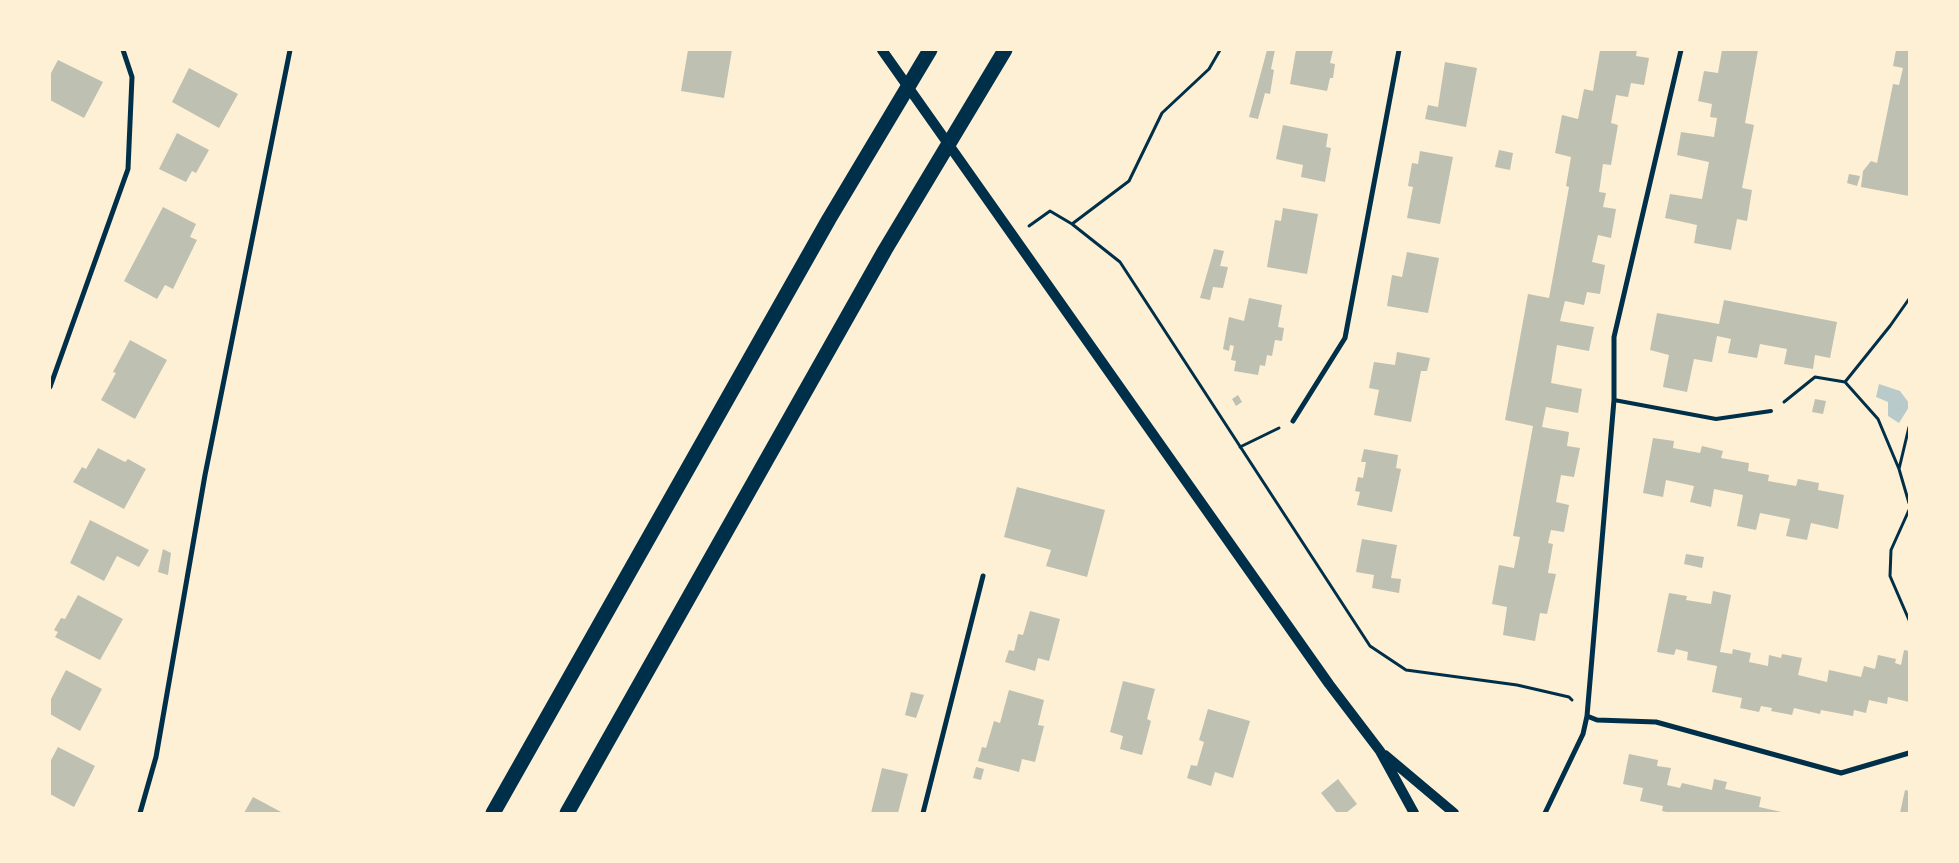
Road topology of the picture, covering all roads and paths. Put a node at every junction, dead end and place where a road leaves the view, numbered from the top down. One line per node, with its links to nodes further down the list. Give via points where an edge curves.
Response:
1 (123, 50): 13 (street, via 132,77 128,169)
2 (290, 50): 28 (street, via 205,475 156,757)
3 (882, 50): 10 (main road)
4 (930, 50): 29 (highway, via 829,219)
5 (1005, 50): 30 (highway, via 880,259)
6 (1220, 50): 9 (path, via 1208,69 1162,113 1129,181)
7 (1399, 50): 16 (street, via 1345,338)
8 (1681, 50): 14 (street, via 1614,338)
9 (1072, 224): 10 (path, via 1050,211); 18 (path, via 1120,262)
10 (1013, 237): 25 (main road, via 1329,684)
11 (1909, 299): 12 (path)
12 (1845, 382): 15 (path, via 1816,376); 19 (path, via 1878,419)
13 (50, 387)
14 (1614, 400): 15 (lane, via 1716,419); 24 (street)
15 (1772, 411)
16 (1292, 421): 18 (path)
17 (1909, 427): 19 (path)
18 (1240, 447): 24 (path, via 1370,646 1406,670 1517,685 1569,697)
19 (1899, 469): 20 (path)
20 (1909, 503)
21 (1909, 510): 23 (path, via 1891,550 1890,576)
22 (983, 576): 31 (street)
23 (1909, 620)
24 (1587, 716): 26 (street, via 1597,720 1656,722 1841,773); 27 (street, via 1583,734)
25 (1380, 751): 32 (main road); 33 (main road)
26 (1909, 753)
27 (1543, 812)
28 (140, 813)
29 (493, 813)
30 (568, 813)
31 (923, 813)
32 (1414, 813)
33 (1454, 813)

